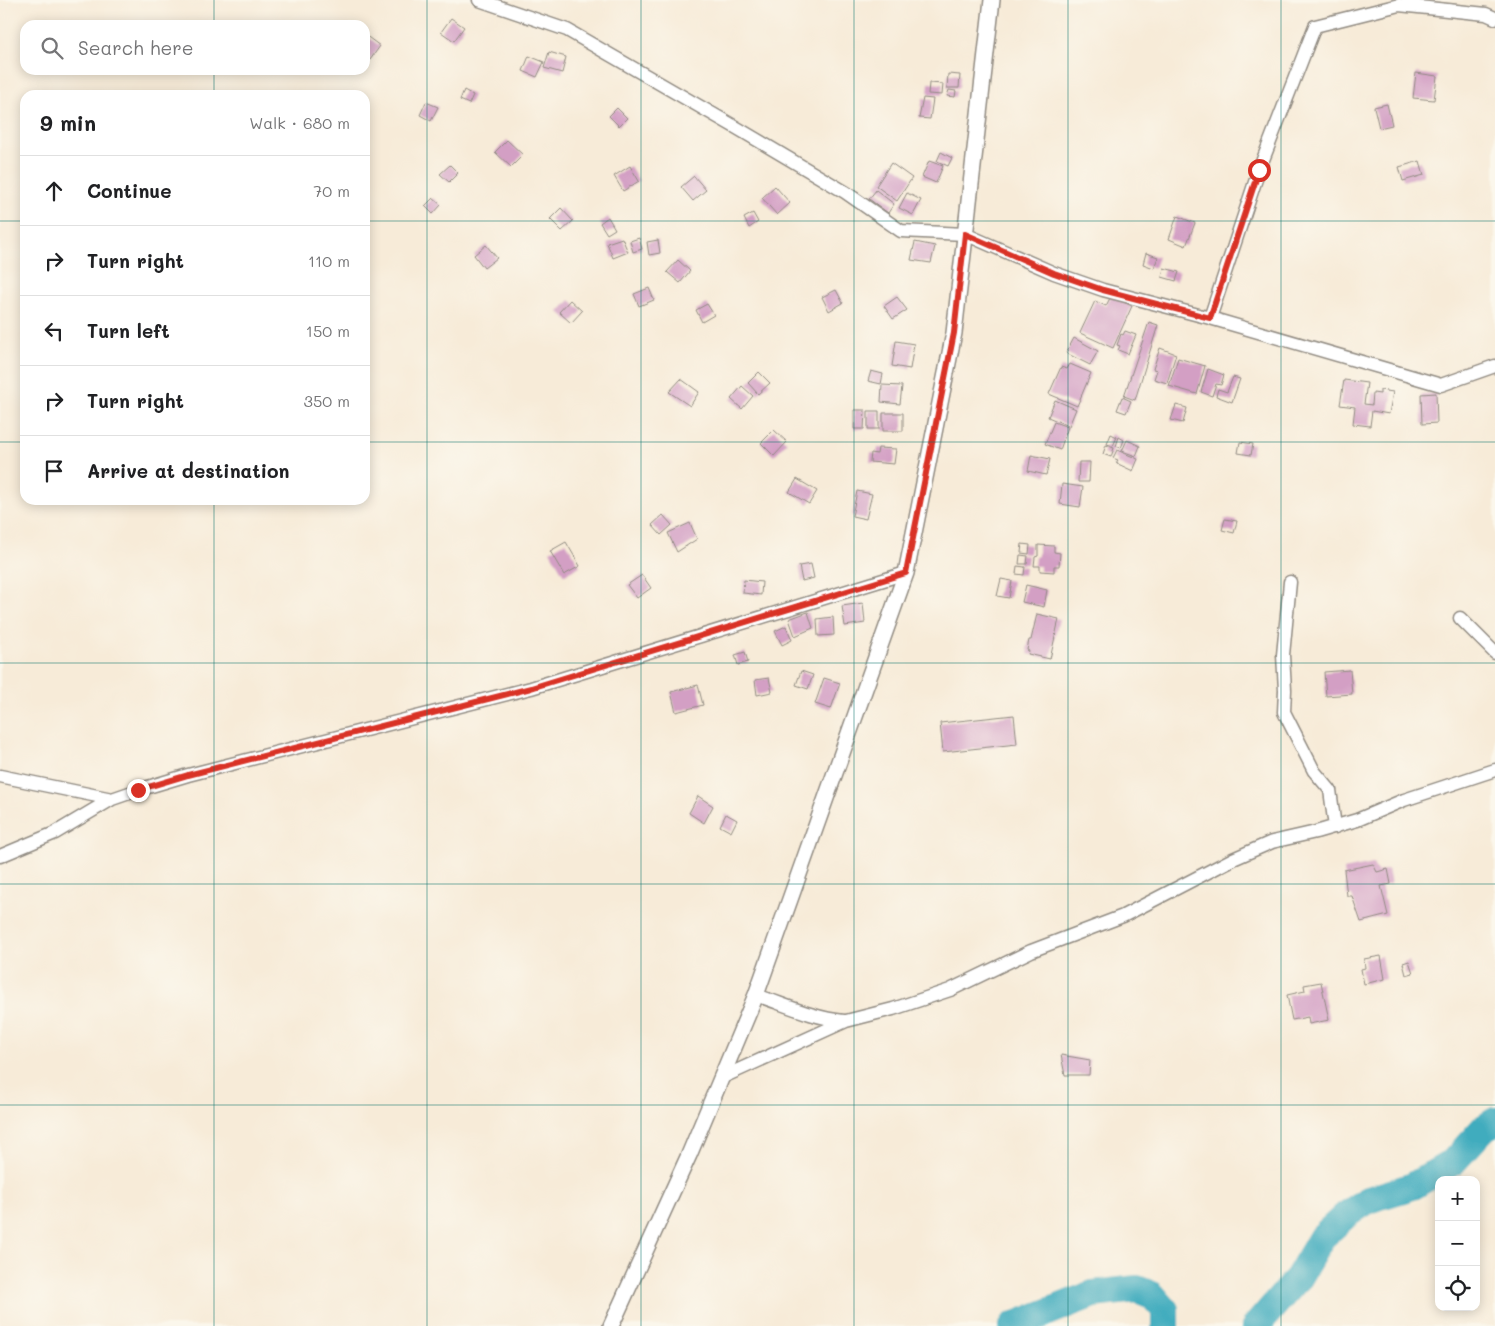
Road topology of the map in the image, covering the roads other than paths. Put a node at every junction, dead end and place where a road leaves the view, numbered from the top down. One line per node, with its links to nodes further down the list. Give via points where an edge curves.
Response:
1 (479, 0): 4 (street, via 567,30 844,192 901,231)
2 (992, 0): 4 (street)
3 (1495, 18): 5 (street, via 1486,14 1399,4 1316,26 1259,170)
4 (965, 234): 5 (street, via 1062,276); 7 (street, via 954,333)
5 (1210, 318): 6 (street, via 1440,385)
6 (1495, 366)
7 (906, 573): 13 (street, via 531,688 188,775); 16 (street)
8 (1290, 582): 14 (street, via 1283,655 1284,712 1314,771 1330,790)
9 (1460, 618): 10 (street)
10 (1495, 653)
11 (1495, 770): 14 (street)
12 (0, 776): 13 (street)
13 (112, 799): 15 (street, via 55,832)
14 (1335, 827): 17 (street, via 1272,842 1123,916 1031,951 950,990)
15 (0, 856)
16 (756, 995): 17 (street, via 808,1014); 18 (street)
17 (846, 1021): 18 (street)
18 (723, 1077): 19 (street)
19 (611, 1326)

